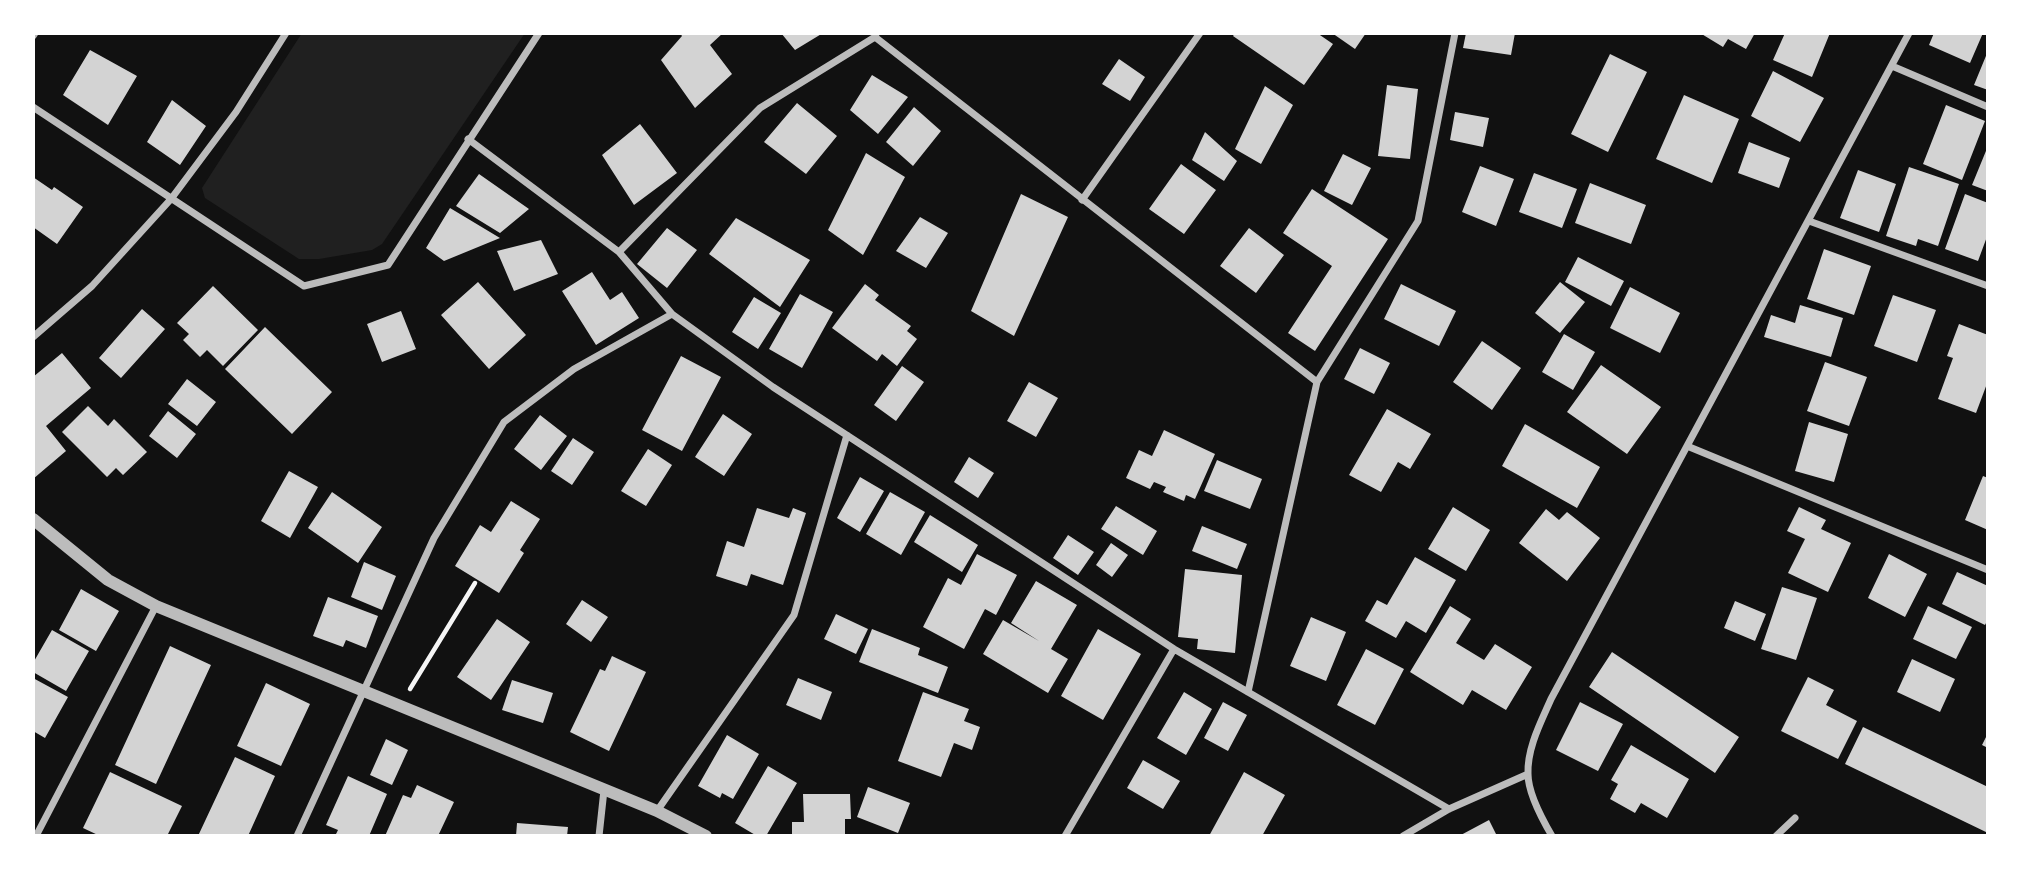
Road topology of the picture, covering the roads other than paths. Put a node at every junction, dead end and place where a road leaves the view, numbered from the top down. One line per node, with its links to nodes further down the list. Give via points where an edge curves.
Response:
1 (286, 33): 11 (street, via 236,112)
2 (539, 33): 10 (street)
3 (1200, 33): 12 (street)
4 (1455, 33): 18 (street, via 1418,221)
5 (1909, 33): 7 (street)
6 (875, 35): 12 (street); 14 (street, via 760,108)
7 (1892, 66): 9 (street); 13 (street)
8 (33, 107): 11 (street)
9 (1988, 107)
10 (468, 139): 11 (street, via 388,265 304,286); 14 (street)
11 (171, 199): 17 (street, via 92,286)
12 (1082, 200): 18 (street)
13 (1809, 221): 15 (street); 20 (street)
14 (619, 252): 16 (street)
15 (1988, 286)
16 (672, 313): 19 (street); 25 (street, via 574,369 505,422 434,538)
17 (33, 337)
18 (1317, 382): 26 (street)
19 (846, 435): 24 (street); 30 (street, via 794,615)
20 (1687, 446): 22 (street); 27 (street, via 1551,699 1532,743)
21 (33, 519): 23 (street, via 108,580)
22 (1988, 569)
23 (156, 606): 25 (street); 32 (street)
24 (1174, 649): 26 (street); 36 (street)
25 (363, 692): 28 (street); 33 (street)
26 (1248, 692): 29 (street)
27 (1528, 774): 29 (street); 38 (street, via 1538,812)
28 (604, 790): 30 (street); 34 (street)
29 (1449, 809): 37 (street)
30 (657, 811): 35 (street)
31 (1795, 818): 39 (street)
32 (36, 836)
33 (297, 836)
34 (599, 836)
35 (706, 836)
36 (1065, 836)
37 (1404, 836)
38 (1552, 836)
39 (1776, 836)

